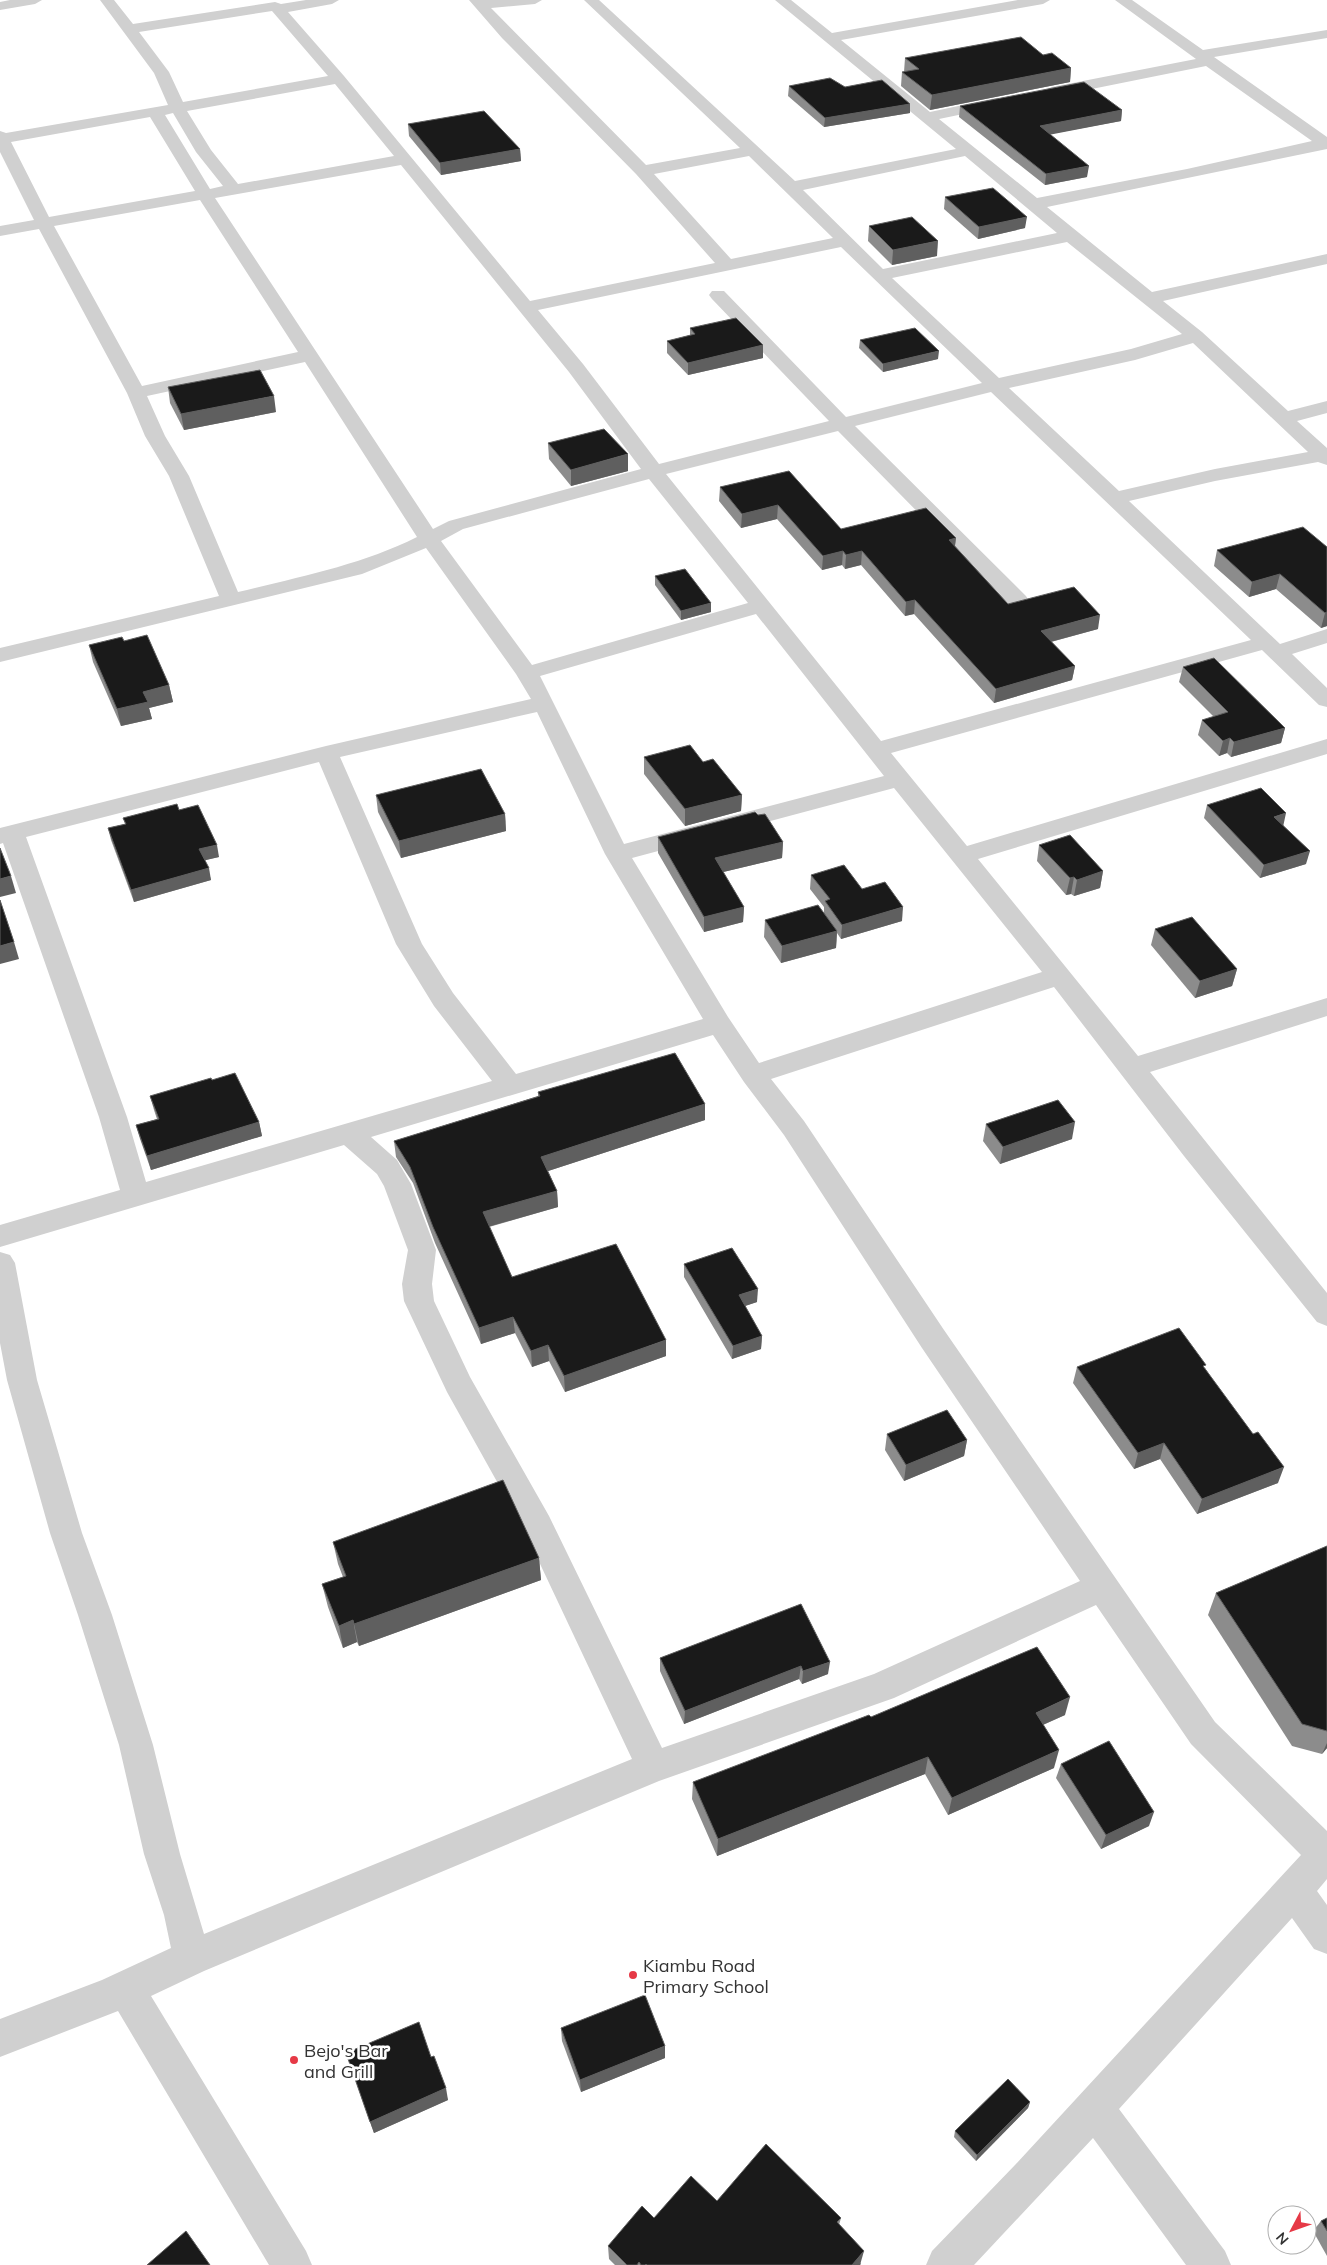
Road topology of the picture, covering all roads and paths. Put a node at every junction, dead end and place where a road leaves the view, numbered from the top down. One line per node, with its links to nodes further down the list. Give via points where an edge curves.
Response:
1 (35, 0): 10 (street)
2 (107, 0): 12 (street)
3 (332, 0): 11 (street)
4 (535, 0): 9 (street)
5 (782, 0): 14 (street)
6 (1044, 0): 14 (street)
7 (1122, 0): 15 (street)
8 (595, 1): 24 (street)
9 (478, 2): 27 (street)
10 (7, 3)
11 (274, 5): 12 (street); 16 (street)
12 (130, 29): 19 (street, via 161,72)
13 (1327, 34): 15 (street)
14 (829, 38): 21 (street)
15 (1206, 58): 17 (street); 23 (street)
16 (339, 79): 19 (street); 26 (street)
17 (1034, 96)
18 (1014, 99): 21 (street)
19 (176, 106): 20 (street); 29 (street, via 204,152)
20 (154, 110): 22 (street); 30 (street)
21 (926, 117): 25 (street)
22 (0, 138): 32 (street)
23 (1326, 143): 31 (street)
24 (752, 151): 27 (street); 28 (street)
25 (968, 151): 28 (street); 31 (street)
26 (405, 159): 29 (street); 41 (street)
27 (642, 172): 37 (street)
28 (791, 187): 35 (street)
29 (234, 190): 30 (street)
30 (205, 195): 32 (street); 43 (street)
31 (1034, 204): 34 (street)
32 (44, 223): 33 (street); 45 (street)
33 (0, 231)
34 (1070, 236): 38 (street); 40 (street)
35 (845, 241): 37 (street); 38 (street)
36 (1327, 259): 40 (street)
37 (727, 265): 41 (street)
38 (879, 275): 44 (street)
39 (718, 295): 48 (street)
40 (1147, 299): 42 (street)
41 (526, 307): 50 (street)
42 (1196, 336): 44 (street, via 1135,354); 47 (street)
43 (311, 355): 45 (street); 52 (street)
44 (995, 385): 48 (street); 51 (street)
45 (136, 393): 53 (street, via 155,436 179,476)
46 (1327, 407): 47 (street)
47 (1285, 418): 49 (street)
48 (841, 423): 50 (street); 54 (street)
49 (1325, 457): 51 (street, via 1215,475)
50 (654, 472): 52 (street, via 456,525); 55 (street)
51 (1116, 498): 57 (street)
52 (428, 537): 53 (street, via 388,558 355,570); 59 (street)
53 (231, 600): 58 (street)
54 (1018, 601)
55 (762, 606): 59 (street); 63 (street)
56 (1327, 636): 57 (street)
57 (1272, 647): 60 (street); 63 (street)
58 (0, 655)
59 (527, 674): 61 (street)
60 (1327, 700)
61 (544, 704): 64 (street); 67 (street)
62 (1327, 746): 68 (street)
63 (876, 750): 65 (street)
64 (326, 753): 66 (street); 74 (street, via 350,800 410,945 437,989)
65 (899, 779): 67 (street); 68 (street)
66 (6, 834): 76 (street, via 113,1117)
67 (617, 854): 71 (street)
68 (962, 856): 69 (street)
69 (1058, 976): 72 (street); 73 (street)
70 (1327, 1007): 72 (street)
71 (719, 1024): 73 (street); 74 (street)
72 (1133, 1067): 79 (street, via 1194,1149)
73 (753, 1075): 80 (street, via 794,1128)
74 (510, 1086): 75 (street)
75 (348, 1133): 76 (street); 81 (street, via 387,1168 398,1184 422,1250 418,1301 458,1383 538,1526)
76 (136, 1196): 77 (street)
77 (0, 1236)
78 (0, 1263): 85 (street, via 22,1380 66,1533 136,1745 162,1854)
79 (1327, 1314)
80 (1101, 1587): 81 (street, via 882,1687); 82 (street, via 1202,1733)
81 (654, 1767): 85 (street)
82 (1326, 1854): 83 (street)
83 (1294, 1890): 84 (street); 88 (street)
84 (1327, 1936)
85 (192, 1958): 86 (street)
86 (126, 1989): 87 (street); 89 (street)
87 (0, 2038)
88 (1094, 2107): 90 (street); 91 (street)
89 (292, 2265)
90 (946, 2265)
91 (1211, 2265)

